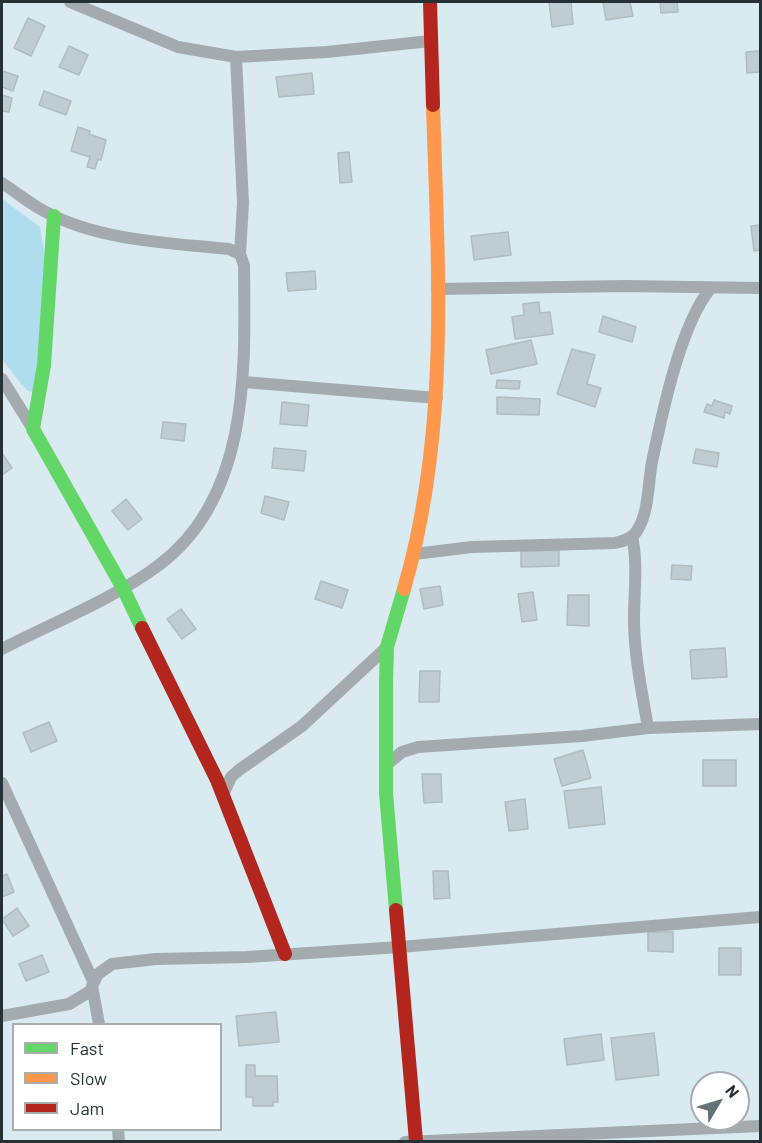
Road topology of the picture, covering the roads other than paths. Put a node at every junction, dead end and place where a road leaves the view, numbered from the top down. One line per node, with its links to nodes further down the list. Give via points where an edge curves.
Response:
1 (70, 2): 4 (street, via 178,47)
2 (430, 2): 3 (street)
3 (430, 41): 4 (street); 8 (street)
4 (236, 57): 7 (street, via 243,203)
5 (2, 183): 6 (street)
6 (54, 216): 7 (street, via 128,238 230,249); 14 (street, via 44,365)
7 (240, 254): 12 (street, via 244,265)
8 (437, 288): 10 (street); 13 (street)
9 (760, 288): 10 (street)
10 (710, 289): 15 (street, via 699,303 683,345 642,520)
11 (2, 379): 14 (street)
12 (244, 382): 13 (street); 17 (street, via 231,456 198,523 159,565)
13 (437, 398): 16 (street, via 429,474)
14 (33, 429): 17 (street)
15 (632, 536): 16 (street, via 615,543 472,547); 21 (street, via 637,566 635,640)
16 (414, 554): 18 (street)
17 (123, 588): 19 (street); 24 (street)
18 (387, 647): 22 (street); 24 (street, via 302,726 231,777)
19 (2, 649)
20 (760, 724): 21 (street)
21 (648, 728): 22 (street, via 418,747 402,752)
22 (386, 765): 26 (street)
23 (2, 783): 28 (street)
24 (223, 795): 27 (street)
25 (760, 917): 26 (street)
26 (399, 947): 27 (street); 32 (street)
27 (285, 954): 28 (street, via 112,964)
28 (93, 986): 29 (street, via 69,1004); 30 (street)
29 (2, 1016)
30 (99, 1023)
31 (760, 1126): 32 (street)
32 (416, 1141): 33 (street)
33 (405, 1142)

